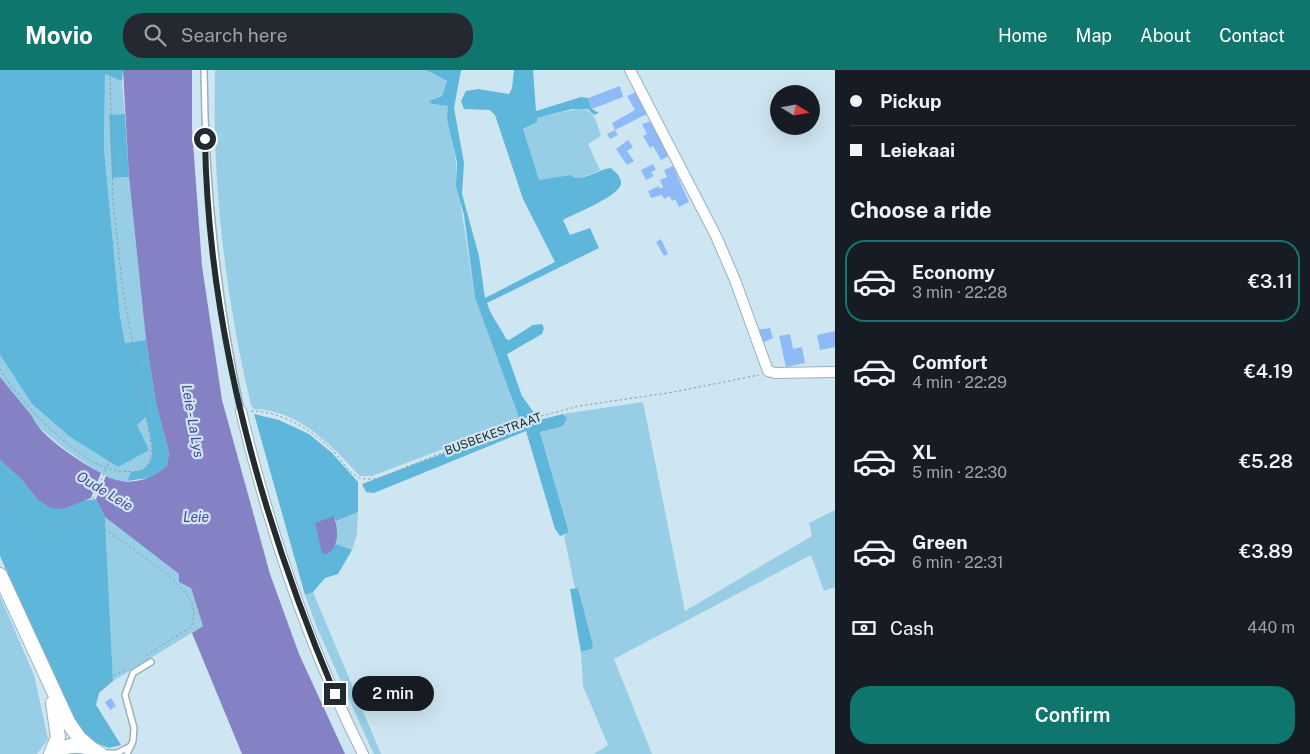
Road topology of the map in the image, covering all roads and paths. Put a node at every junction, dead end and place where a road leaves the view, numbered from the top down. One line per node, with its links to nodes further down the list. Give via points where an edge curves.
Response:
1 (110, 70): 7 (path, via 113,202 122,291)
2 (204, 70): 8 (lane, via 205,156 213,238 225,332)
3 (630, 70): 5 (street, via 716,236)
4 (0, 369): 7 (path, via 38,418 103,467 131,472 142,471 149,465 151,443)
5 (768, 371): 6 (street); 8 (path, BUSBEKESTRAAT, via 674,392 579,406 519,422 379,478 369,479 359,477 330,447 299,425 270,414)
6 (835, 372)
7 (142, 396): 10 (path, bridge, via 137,399)
8 (241, 411): 19 (street, via 262,494 290,582 331,686)
9 (0, 505): 10 (path, via 23,510 46,529)
10 (88, 515): 12 (path, via 159,569 190,599 194,620 191,627)
11 (0, 575): 15 (main road)
12 (141, 659)
13 (151, 662): 17 (lane, via 133,674 125,694 134,728 132,746)
14 (133, 664): 17 (path, via 103,684 95,693 93,705)
15 (44, 671): 16 (main road, via 73,730); 18 (main road, via 58,731)
16 (96, 751): 17 (lane); 18 (main road, via 70,746)
17 (125, 752)
18 (51, 754)
19 (363, 754)

